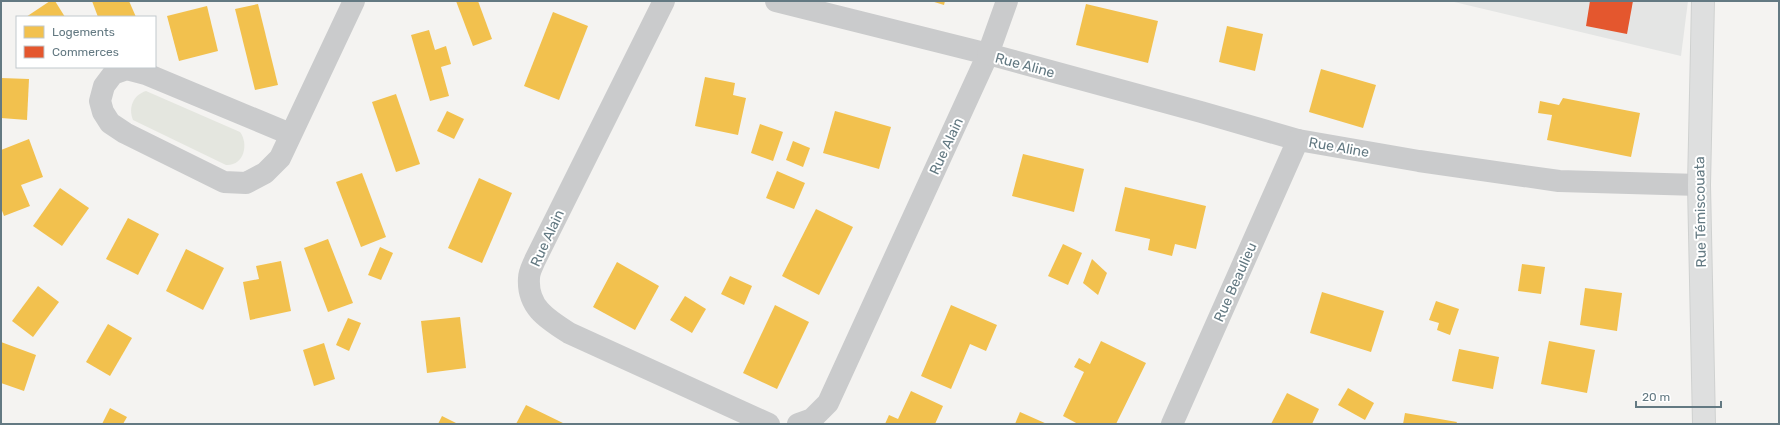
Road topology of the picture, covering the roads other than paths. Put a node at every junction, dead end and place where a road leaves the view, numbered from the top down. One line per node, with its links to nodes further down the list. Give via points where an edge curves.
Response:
1 (354, 1): 7 (street)
2 (664, 1): 10 (street, Rue Alain, via 535,260 529,277 532,301 545,318 569,333)
3 (776, 1): 6 (street)
4 (1007, 1): 6 (street, Rue Alain)
5 (1704, 1): 9 (main road, Rue Témiscouata)
6 (988, 54): 8 (street, Rue Aline); 11 (street, Rue Alain, via 828,403 812,419)
7 (290, 134): 7 (street, via 146,74 127,69 113,74 104,86 100,101 110,123 224,182 246,183 264,173 280,158)
8 (1298, 140): 9 (street, Rue Aline, via 1419,162 1559,180); 12 (street, Rue Beaulieu)
9 (1699, 185): 13 (main road, Rue Témiscouata)
10 (769, 424)
11 (798, 424)
12 (1172, 424)
13 (1704, 424)

